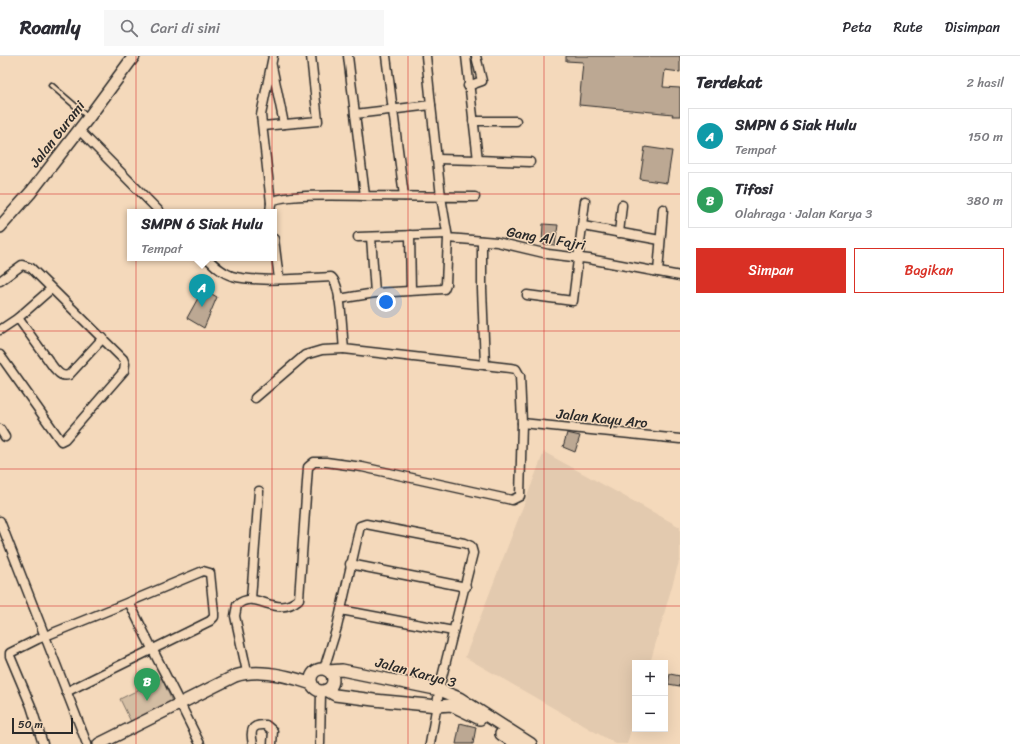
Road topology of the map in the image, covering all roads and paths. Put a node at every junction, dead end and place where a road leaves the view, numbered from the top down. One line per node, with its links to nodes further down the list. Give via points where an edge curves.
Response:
1 (134, 56): 14 (street, Jalan Gurami)
2 (311, 56): 17 (street, via 318,121)
3 (348, 56): 13 (street)
4 (386, 56): 12 (street)
5 (426, 56): 11 (street)
6 (466, 56): 10 (street)
7 (476, 56): 10 (street, via 482,81)
8 (272, 59): 17 (street); 18 (street, via 262,115)
9 (51, 85): 14 (lane)
10 (468, 86): 15 (street)
11 (431, 105): 12 (street); 20 (street)
12 (395, 110): 13 (street); 24 (street)
13 (355, 114): 23 (street)
14 (89, 118): 19 (street, Jalan Gurami)
15 (473, 121): 16 (street); 21 (street)
16 (516, 121)
17 (284, 124): 18 (street)
18 (263, 126): 28 (street)
19 (79, 130): 30 (street); 34 (street, Jalan Gurami)
20 (437, 159): 21 (street); 25 (street)
21 (478, 160): 22 (street)
22 (530, 162)
23 (365, 196): 24 (street); 28 (street, via 295,197)
24 (404, 196): 25 (street)
25 (441, 197): 26 (street); 37 (street)
26 (475, 197)
27 (585, 201): 33 (street)
28 (271, 202): 31 (street)
29 (622, 205): 35 (street)
30 (157, 209)
31 (270, 209)
32 (663, 209): 40 (street)
33 (583, 226): 35 (street); 42 (street)
34 (0, 227)
35 (619, 233): 40 (street)
36 (410, 235): 37 (street, Gang Al Fajri); 39 (street, Gang Al Fajri); 50 (street)
37 (447, 236): 41 (street, Gang Al Fajri); 50 (street, via 446,288 438,291)
38 (358, 237): 39 (street, Gang Al Fajri)
39 (371, 237): 51 (street)
40 (660, 240): 45 (street)
41 (482, 241): 42 (street, Gang Al Fajri); 59 (street)
42 (580, 258): 45 (street, Gang Al Fajri); 52 (street, via 573,301)
43 (210, 261): 47 (street, via 224,273 232,276)
44 (277, 261): 47 (street)
45 (658, 272): 46 (street, Gang Al Fajri)
46 (680, 276)
47 (279, 279): 53 (street, via 330,277 336,284)
48 (0, 281): 49 (street, via 22,265 31,268)
49 (51, 289): 54 (street); 56 (street)
50 (411, 290): 51 (street)
51 (375, 293): 53 (street)
52 (527, 294)
53 (339, 299): 57 (street)
54 (18, 318): 55 (street); 56 (street, via 54,368 65,376)
55 (0, 330)
56 (103, 338): 58 (street, via 123,359 124,371 61,441)
57 (344, 349): 59 (street); 60 (street, via 322,350 305,355)
58 (0, 354)
59 (485, 365): 61 (street, via 510,368 518,372)
60 (255, 398)
61 (522, 423): 64 (street, Jalan Kayu Aro); 69 (street, via 520,496 514,500 362,467 314,462 308,467 307,474 299,599 291,606 282,608)
62 (0, 429): 63 (street)
63 (5, 437)
64 (680, 439)
65 (259, 491): 69 (street)
66 (0, 520): 73 (street)
67 (350, 564): 68 (street); 68 (street, via 360,526 366,524 464,543 471,546 473,554); 71 (street)
68 (466, 587): 72 (street)
69 (251, 600): 75 (street, via 242,600 237,605 235,616)
70 (129, 602): 73 (street); 74 (street); 74 (street, via 203,571 210,573 213,586 213,618)
71 (341, 610): 72 (street); 76 (street, via 329,657)
72 (453, 631): 77 (street)
73 (45, 637): 79 (street); 83 (street, via 13,650 10,656 31,706)
74 (152, 650): 79 (street); 80 (street)
75 (247, 672): 76 (street, Jalan Karya 3, via 298,679); 80 (street)
76 (320, 674): 77 (street, Jalan Karya 3, via 342,670); 78 (street, Jalan Karya 3, via 316,689); 78 (street, via 332,677 333,683)
77 (440, 690): 81 (street); 82 (street, Jalan Karya 3, via 459,698)
78 (324, 691): 81 (street, Jalan Karya 3, via 342,696); 89 (street)
79 (66, 692): 84 (street)
80 (180, 703): 85 (street); 86 (street)
81 (438, 706): 82 (street, Jalan Karya 3, via 451,705); 90 (street)
82 (481, 716): 91 (street, Jalan Karya 3); 92 (street, Jalan Karya 3)
83 (43, 744)
84 (87, 744)
85 (100, 744)
86 (200, 744)
87 (253, 744): 88 (street, via 250,733 254,727 266,724 273,731)
88 (272, 744)
89 (320, 744)
90 (430, 744)
91 (517, 744)
92 (531, 744)

